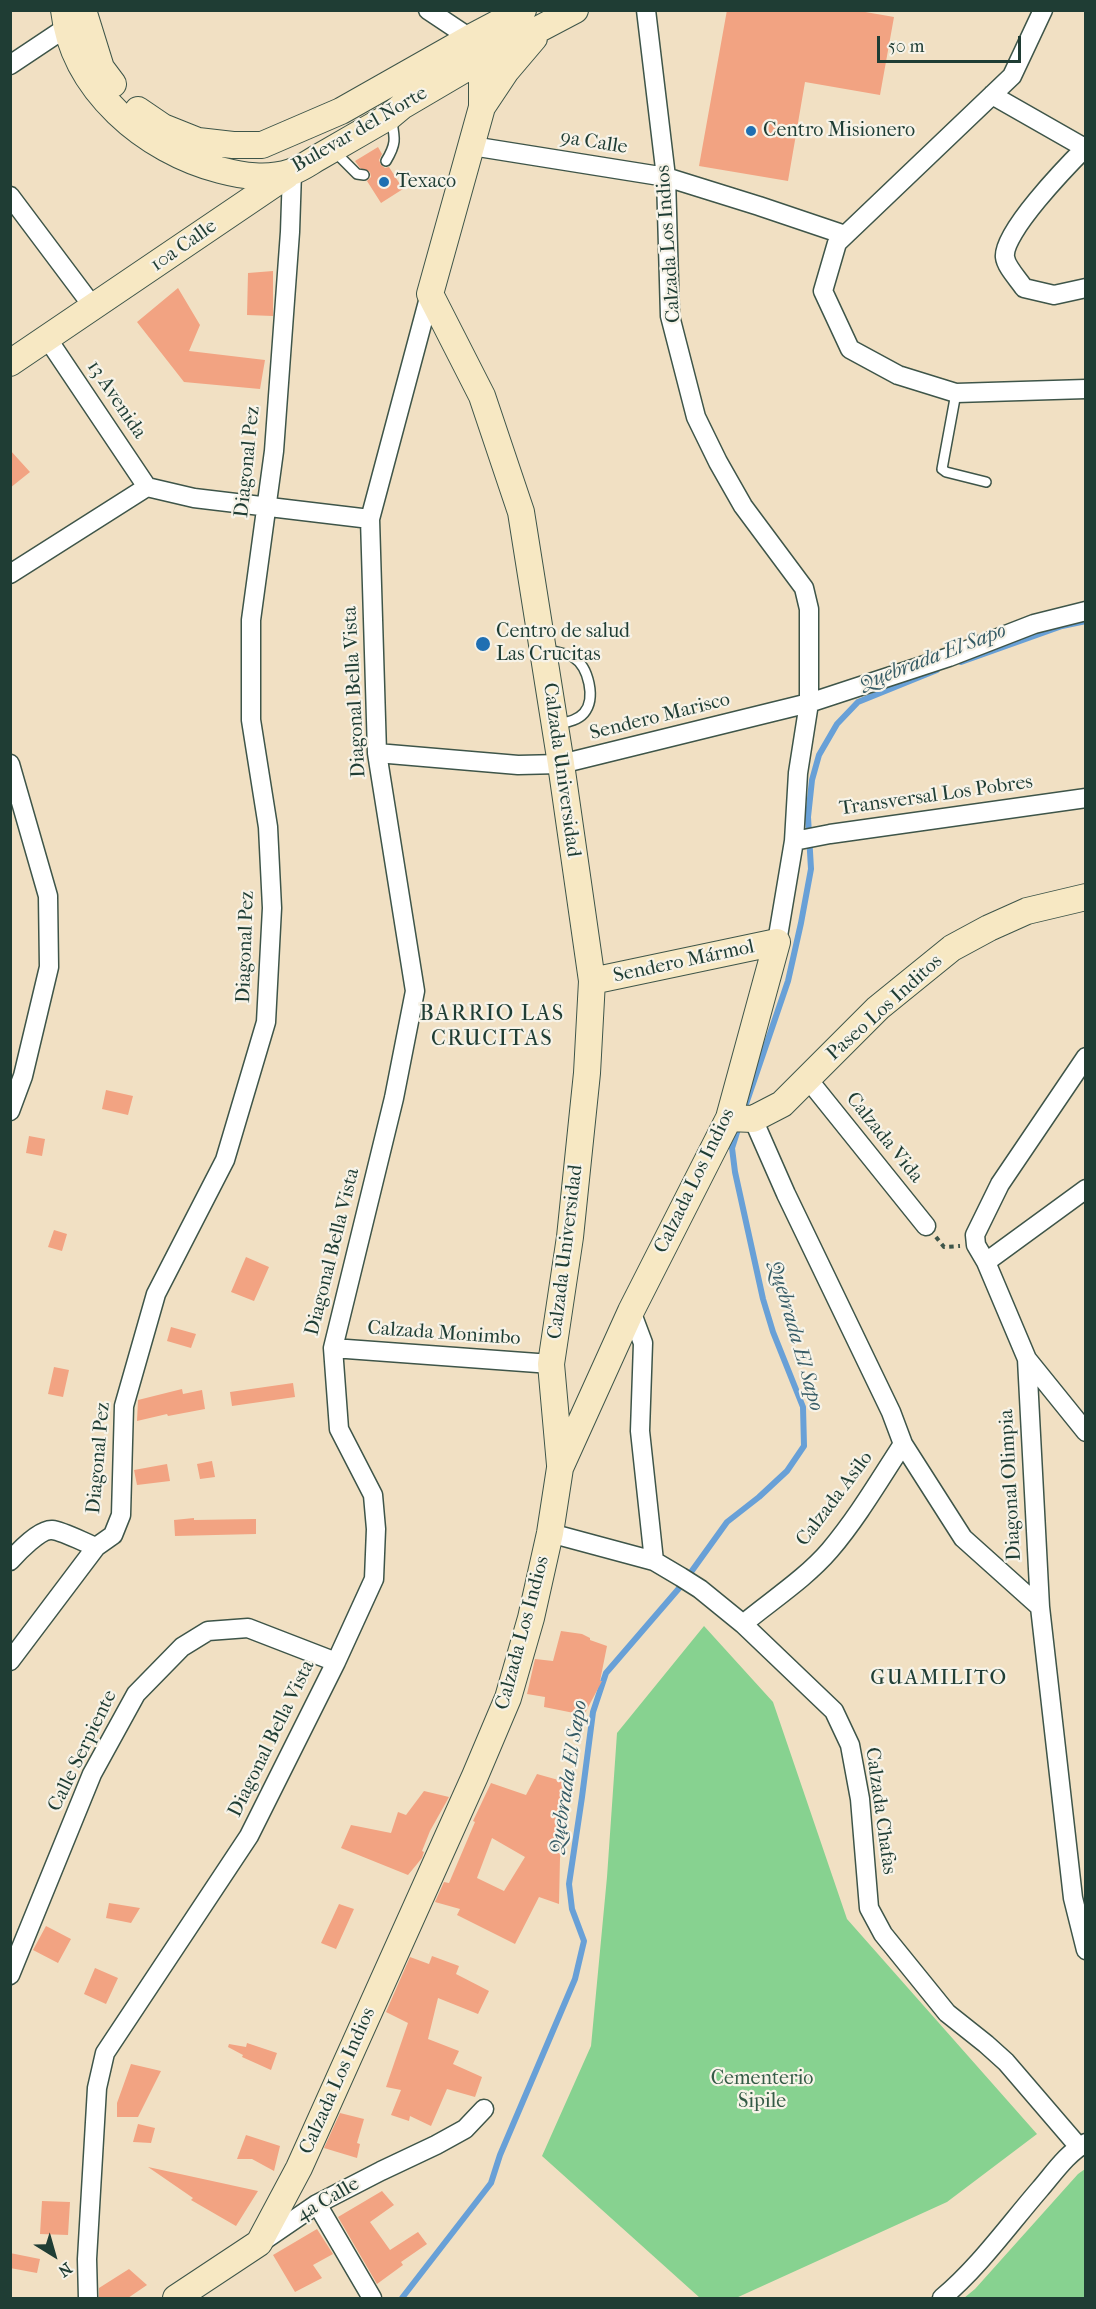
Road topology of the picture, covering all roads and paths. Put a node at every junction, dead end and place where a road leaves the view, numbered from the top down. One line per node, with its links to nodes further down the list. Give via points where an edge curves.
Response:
1 (428, 10): 7 (street)
2 (523, 10): 7 (street, Bulevar del Norte)
3 (646, 10): 19 (street, Calzada Los Indios)
4 (1042, 10): 9 (street, via 1012,76)
5 (77, 15): 8 (street); 11 (street, Bulevar del Norte, via 101,68 129,105 163,127 198,141 262,145); 17 (street, Bulevar del Norte, via 87,75 113,109 135,129 200,165 259,178)
6 (564, 15): 7 (street, Bulevar del Norte); 10 (street, via 506,71)
7 (476, 49): 10 (street); 11 (street, Bulevar del Norte); 12 (street, Bulevar del Norte)
8 (10, 65)
9 (992, 95): 14 (street); 21 (street)
10 (482, 107): 13 (street)
11 (340, 111): 17 (street, 10a Calle, via 307,147)
12 (390, 116): 15 (street, Bulevar del Norte); 16 (lane, via 394,148)
13 (472, 146): 19 (street, 9a Calle); 23 (street)
14 (1085, 147): 22 (street, via 1035,201 1005,249 1005,260 1024,288 1054,295)
15 (333, 149): 17 (street, Bulevar del Norte); 18 (lane, via 357,174)
16 (386, 160)
17 (292, 172): 24 (street, 10a Calle); 31 (street, Diagonal Pez, via 274,451)
18 (364, 175)
19 (666, 177): 21 (street, 9a Calle); 36 (street, Calzada Los Indios, via 670,316 696,417 743,506 804,588 809,609)
20 (10, 196): 24 (street)
21 (845, 235): 28 (street, via 837,243 823,291 850,349 898,375)
22 (1086, 288)
23 (430, 294): 32 (street, Diagonal Bella Vista); 35 (street, Calzada Universidad, via 482,396 522,512)
24 (94, 308): 25 (street, 10a Calle)
25 (47, 338): 26 (street, 10a Calle); 30 (street, 13 Avenida)
26 (10, 363)
27 (1086, 389): 28 (street)
28 (956, 393): 29 (lane, via 942,469)
29 (986, 482)
30 (147, 487): 31 (street); 33 (street)
31 (266, 508): 32 (street); 62 (street, Diagonal Pez, via 251,620 251,720 268,827 272,908 267,1022 225,1160 156,1294 124,1406 121,1515 113,1535)
32 (370, 519): 38 (street, Diagonal Bella Vista)
33 (10, 574)
34 (1086, 611): 36 (street, Sendero Marisco, via 1034,624)
35 (543, 649): 37 (street, Calzada Universidad); 37 (lane, via 574,658 586,671 588,680 588,707 582,716)
36 (809, 703): 40 (street, Sendero Marisco); 42 (street, Calzada Los Indios, via 798,773)
37 (555, 724): 40 (street, Calzada Universidad)
38 (377, 753): 40 (street, Sendero Marisco, via 518,765); 55 (street, Diagonal Bella Vista, via 415,991 394,1098)
39 (10, 764): 48 (street, via 48,896 49,967 23,1076)
40 (561, 764): 45 (street, Calzada Universidad)
41 (1086, 798): 42 (street, Transversal Los Pobres)
42 (799, 840): 44 (street, Calzada Los Indios)
43 (1086, 897): 47 (street, Paseo Los Inditos, via 1028,911 952,948 878,1008)
44 (777, 942): 45 (street, Sendero Mármol); 49 (street, Calzada Los Indios)
45 (592, 981): 57 (street, Calzada Universidad, via 572,1214)
46 (1086, 1057): 52 (street, via 1000,1184 975,1235)
47 (807, 1078): 49 (street, Paseo Los Inditos, via 782,1104); 51 (street, Calzada Vida)
48 (10, 1111)
49 (741, 1118): 54 (street, Calzada Los Indios); 59 (street, via 786,1194)
50 (1081, 1198): 53 (street)
51 (926, 1226): 52 (path, via 944,1247)
52 (976, 1245): 53 (street, Diagonal Olimpia)
53 (986, 1262): 56 (street, Diagonal Olimpia)
54 (631, 1311): 60 (street, Calzada Los Indios); 64 (street, via 643,1343 640,1431)
55 (333, 1348): 57 (street, Calzada Monimbo); 68 (street, Diagonal Bella Vista, via 339,1429 373,1495 376,1529 374,1579)
56 (1027, 1359): 58 (street); 65 (street, Diagonal Olimpia)
57 (551, 1364): 60 (street, Calzada Universidad)
58 (1086, 1432)
59 (903, 1444): 65 (street, via 963,1538); 66 (street, Calzada Asilo, via 830,1551)
60 (560, 1468): 61 (street, Calzada Los Indios)
61 (550, 1533): 64 (street, Calzada Chafas); 74 (street, Calzada Los Indios, via 508,1698 299,2168)
62 (96, 1547): 63 (street, via 52,1530 44,1532); 67 (street, Diagonal Pez)
63 (10, 1561)
64 (654, 1561): 66 (street, Calzada Chafas, via 700,1589)
65 (1040, 1607): 69 (street, Diagonal Olimpia, via 1073,1898)
66 (743, 1624): 72 (street, Calzada Chafas, via 834,1711 850,1744 860,1799 869,1908 883,1934 946,2013 1006,2062)
67 (10, 1661)
68 (336, 1662): 70 (street, Calle Serpiente, via 248,1628 208,1631 182,1647 136,1694 92,1774); 75 (street, Diagonal Bella Vista, via 249,1836 105,2053 97,2088)
69 (1086, 1950)
70 (10, 1975)
71 (484, 2109): 73 (street, 4a Calle, via 465,2129)
72 (1082, 2145): 78 (street, via 966,2277)
73 (316, 2204): 74 (street, 4a Calle); 77 (street)
74 (259, 2243): 76 (street, 4a Calle)
75 (88, 2298)
76 (176, 2298)
77 (372, 2298)
78 (942, 2298)

